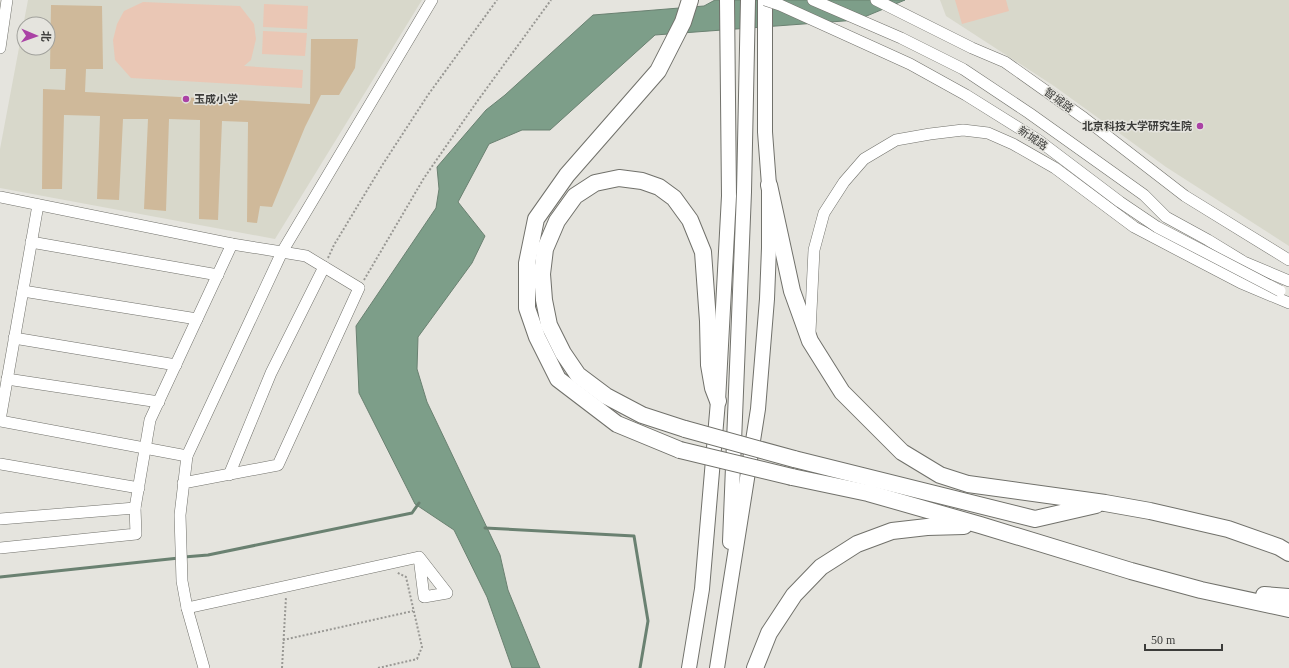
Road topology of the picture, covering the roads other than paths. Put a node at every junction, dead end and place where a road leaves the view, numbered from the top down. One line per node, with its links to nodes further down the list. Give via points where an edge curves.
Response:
1 (6, 0): 10 (street)
2 (12, 0): 10 (street)
3 (432, 0): 16 (street)
4 (690, 0): 41 (highway, bridge, via 683,22 658,71 567,175 536,219 527,263 527,308 537,337 558,379 617,424 680,450 868,493)
5 (727, 0): 30 (main road, via 729,196)
6 (748, 0): 51 (main road, via 744,192 730,542)
7 (765, 0): 11 (main road, via 765,132); 22 (street, 新城路, bridge, via 910,64 966,94 1038,140 1157,227)
8 (813, 0): 20 (street, 新城路, via 901,38 963,69 1144,195 1166,217 1244,262)
9 (876, 0): 17 (street, 智城路, via 1005,62 1084,118 1185,196)
10 (0, 47)
11 (769, 185): 26 (highway, via 792,291); 51 (main road, via 767,299 758,409)
12 (0, 197): 13 (street)
13 (38, 205): 14 (street); 15 (street)
14 (31, 242): 19 (street); 21 (street)
15 (232, 244): 16 (street); 19 (street)
16 (282, 252): 18 (street, via 306,256); 33 (street)
17 (1289, 260)
18 (324, 267): 35 (street, via 271,373); 35 (street, via 359,288 278,465)
19 (218, 275): 24 (street)
20 (1289, 281)
21 (22, 290): 24 (street); 25 (street)
22 (1284, 293)
23 (1289, 303): 26 (street, via 1241,283 1134,227 1055,168 1012,144 988,133 963,130 896,140 864,159 844,182 824,213 814,250)
24 (197, 319): 27 (street)
25 (14, 338): 27 (street); 28 (street)
26 (810, 341): 38 (highway, via 842,392 869,420 902,452 940,475 968,484)
27 (176, 365): 29 (street)
28 (7, 379): 29 (street); 31 (street)
29 (159, 402): 32 (street, via 150,420)
30 (718, 402): 38 (highway, bridge, via 709,365 702,252 690,220 674,198 659,187 619,178 595,183 575,196 557,221 546,249 542,281 549,326 578,374 600,392 642,415 685,429 1035,519); 50 (main road, via 702,589)
31 (0, 421): 32 (street)
32 (144, 448): 33 (street); 37 (street)
33 (187, 456): 36 (street)
34 (0, 464): 37 (street)
35 (229, 475): 36 (street)
36 (183, 484): 47 (street, via 180,532)
37 (139, 488): 39 (street)
38 (1105, 503): 43 (highway, via 1228,529)
39 (135, 508): 40 (street); 42 (street, via 136,534)
40 (0, 519)
41 (980, 525): 45 (highway); 52 (highway, via 892,531 857,544 821,567 794,595 769,633)
42 (0, 548)
43 (1289, 553)
44 (419, 557): 47 (street)
45 (1201, 590): 46 (highway); 48 (highway)
46 (1289, 597)
47 (187, 608): 49 (street)
48 (1289, 608)
49 (204, 668)
50 (689, 668)
51 (717, 668)
52 (754, 668)

